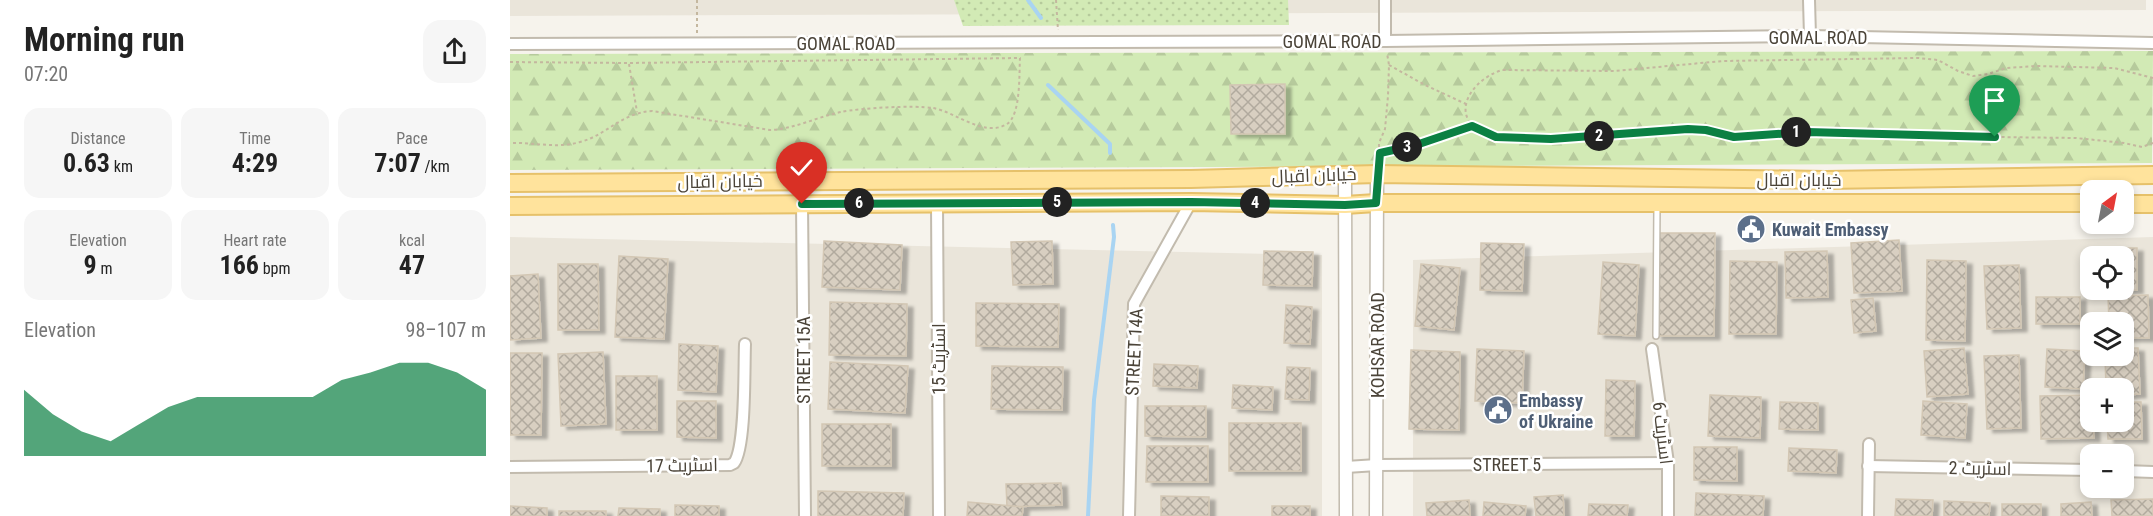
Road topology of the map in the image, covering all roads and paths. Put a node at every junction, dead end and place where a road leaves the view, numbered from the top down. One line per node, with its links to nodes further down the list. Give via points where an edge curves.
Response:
1 (697, 0): 8 (path)
2 (1056, 0): 7 (path)
3 (1385, 0): 6 (street)
4 (1809, 0): 5 (street)
5 (1810, 36): 6 (street, GOMAL ROAD); 9 (street, GOMAL ROAD)
6 (1385, 41): 7 (street, GOMAL ROAD); 13 (path)
7 (1058, 42): 8 (street, GOMAL ROAD)
8 (697, 43): 10 (street, GOMAL ROAD)
9 (2153, 43)
10 (510, 44)
11 (510, 62): 12 (path)
12 (629, 63): 16 (path); 16 (path, via 1020,58 1015,113 1001,127 982,126 934,108 911,107 843,112 781,130)
13 (1389, 65): 15 (path); 20 (path)
14 (2153, 78): 15 (path, via 2114,68 2037,66 1973,76 1938,60 1918,58 1723,61 1614,71 1502,70 1475,86)
15 (1466, 104): 17 (path, via 1466,117)
16 (637, 112): 19 (path, via 580,142 561,146)
17 (1472, 126): 18 (path, via 1496,137 1527,139 1688,129 1734,137 1807,132 2076,138 2142,147); 20 (path)
18 (2153, 142)
19 (510, 143)
20 (1380, 153): 21 (path)
21 (1377, 174): 22 (main road, خیابان اقبال); 23 (main road, خیابان اقبال, via 1826,180); 27 (street, KOHSAR ROAD)
22 (1345, 175): 24 (main road, خیابان اقبال); 33 (street, KOHSAR ROAD)
23 (2153, 175)
24 (510, 183)
25 (1191, 202): 26 (main road, خیابان اقبال); 33 (main road, خیابان اقبال); 49 (street, STREET 14A, via 1134,304)
26 (937, 203): 30 (main road, خیابان اقبال); 48 (street, اسٹریٹ 15)
27 (1376, 203): 28 (main road, خیابان اقبال); 33 (main road, خیابان اقبال); 40 (street, KOHSAR ROAD)
28 (1657, 203): 29 (main road, خیابان اقبال); 35 (lane)
29 (2080, 203)
30 (802, 204): 34 (main road, خیابان اقبال); 47 (street, STREET 15A)
31 (2134, 204): 32 (main road)
32 (2153, 204)
33 (1345, 205): 43 (street, KOHSAR ROAD)
34 (510, 206)
35 (1656, 336)
36 (745, 344): 41 (street, اسٹریٹ 17, via 739,451 734,463)
37 (1652, 350): 39 (street, اسٹریٹ 6)
38 (1869, 444): 42 (street)
39 (1668, 463): 40 (street, STREET 5); 52 (street, اسٹریٹ 6)
40 (1377, 465): 43 (street, STREET 5); 51 (street, KOHSAR ROAD)
41 (510, 466)
42 (1868, 466): 44 (street, اسٹریٹ 2); 53 (street)
43 (1346, 467): 50 (street, KOHSAR ROAD)
44 (2080, 470)
45 (2134, 471): 46 (street)
46 (2153, 471)
47 (805, 516)
48 (939, 516)
49 (1130, 516)
50 (1346, 516)
51 (1376, 516)
52 (1668, 516)
53 (1868, 516)

